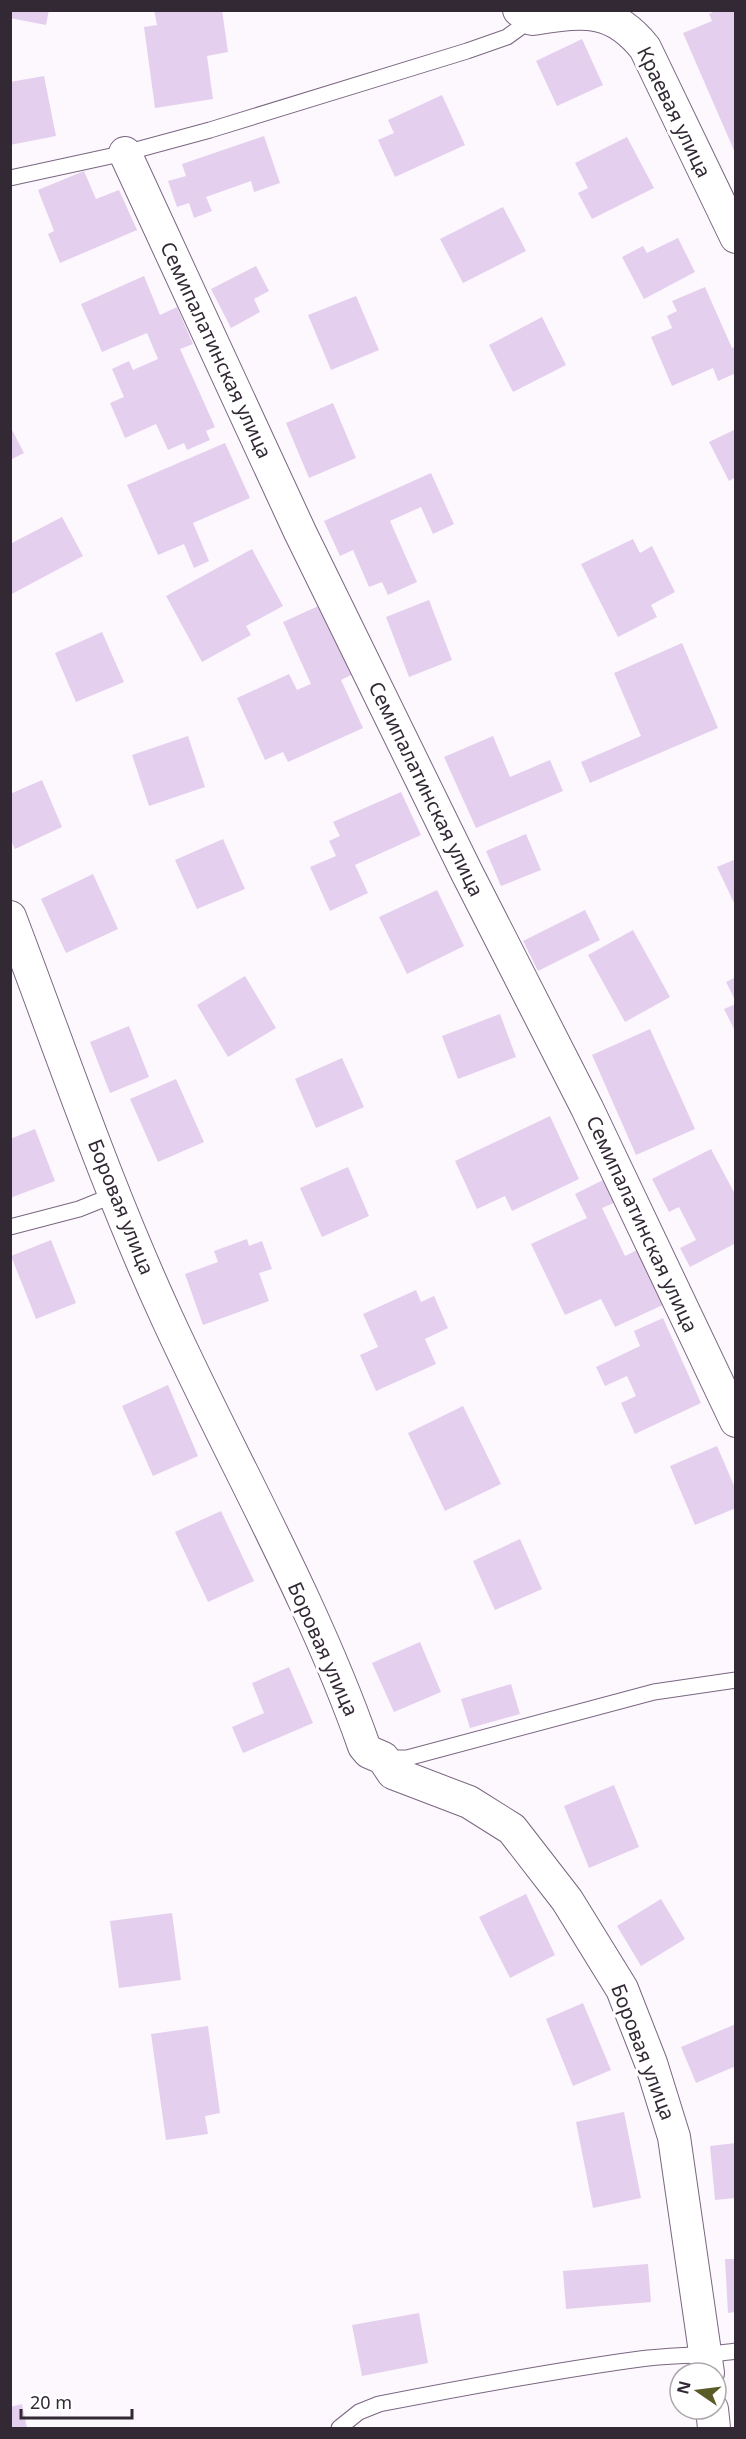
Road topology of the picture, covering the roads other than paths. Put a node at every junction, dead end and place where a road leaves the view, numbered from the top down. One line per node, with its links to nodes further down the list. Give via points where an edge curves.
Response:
1 (526, 15): 2 (lane, via 507,36 467,51); 4 (street, Краевая улица, via 596,13 632,32 645,48)
2 (125, 153): 3 (lane); 8 (street, Семипалатинская улица, via 305,542 587,1108)
3 (10, 178)
4 (735, 237)
5 (10, 917): 6 (street, Боровая улица)
6 (114, 1195): 7 (lane, via 79,1209); 10 (street, Боровая улица, via 166,1317 340,1676 364,1746)
7 (10, 1227)
8 (735, 1420)
9 (735, 1680): 10 (lane, via 654,1692 407,1758)
10 (383, 1758): 11 (street, Боровая улица, via 393,1773 470,1802 512,1829 567,1900 622,1989 674,2137)
11 (717, 2360): 12 (lane, via 664,2356 528,2374 379,2404 359,2412)
12 (339, 2428)

